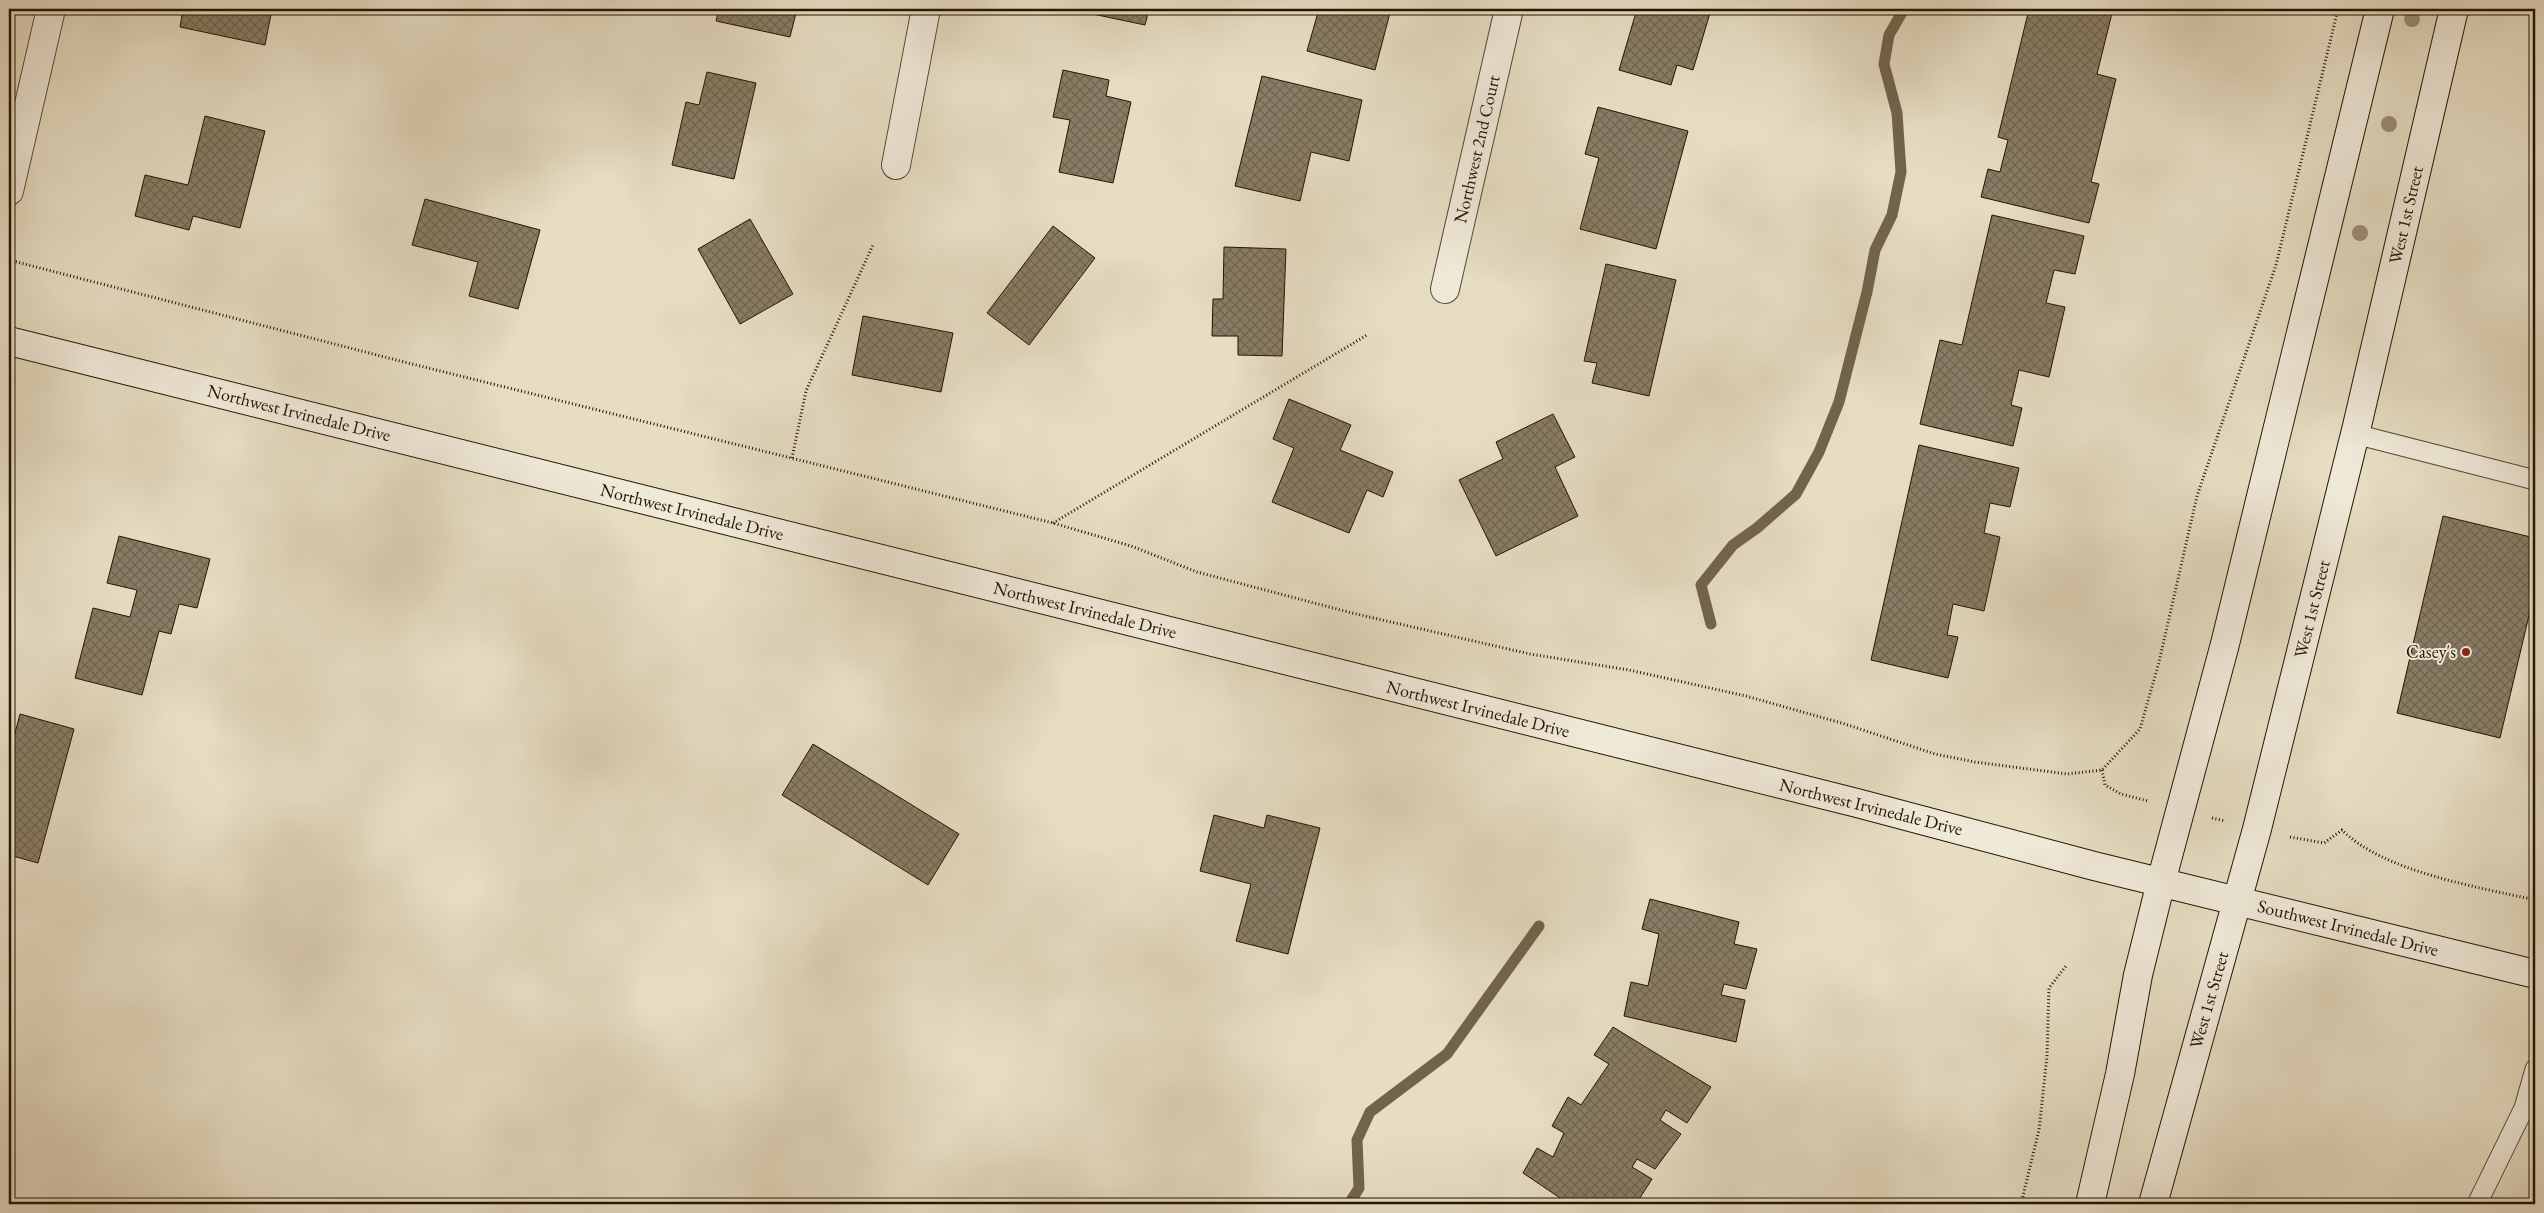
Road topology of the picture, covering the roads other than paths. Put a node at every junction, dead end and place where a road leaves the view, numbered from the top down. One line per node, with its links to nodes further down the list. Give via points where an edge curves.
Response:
1 (51, 9): 7 (main road)
2 (926, 9): 6 (main road)
3 (1510, 9): 8 (main road, Northwest 2nd Court)
4 (2380, 9): 12 (main road, via 2225,644)
5 (2454, 9): 10 (main road, West 1st Street)
6 (896, 165)
7 (9, 191)
8 (1445, 289)
9 (9, 341): 12 (main road, Northwest Irvinedale Drive)
10 (2355, 434): 11 (lane); 13 (main road, West 1st Street)
11 (2535, 480)
12 (2161, 882): 13 (main road, Southwest Irvinedale Drive); 16 (main road)
13 (2237, 902): 14 (main road, Southwest Irvinedale Drive); 17 (main road, West 1st Street)
14 (2535, 974)
15 (2535, 1069): 18 (lane, via 2524,1108)
16 (2090, 1204)
17 (2153, 1204)
18 (2477, 1204)

